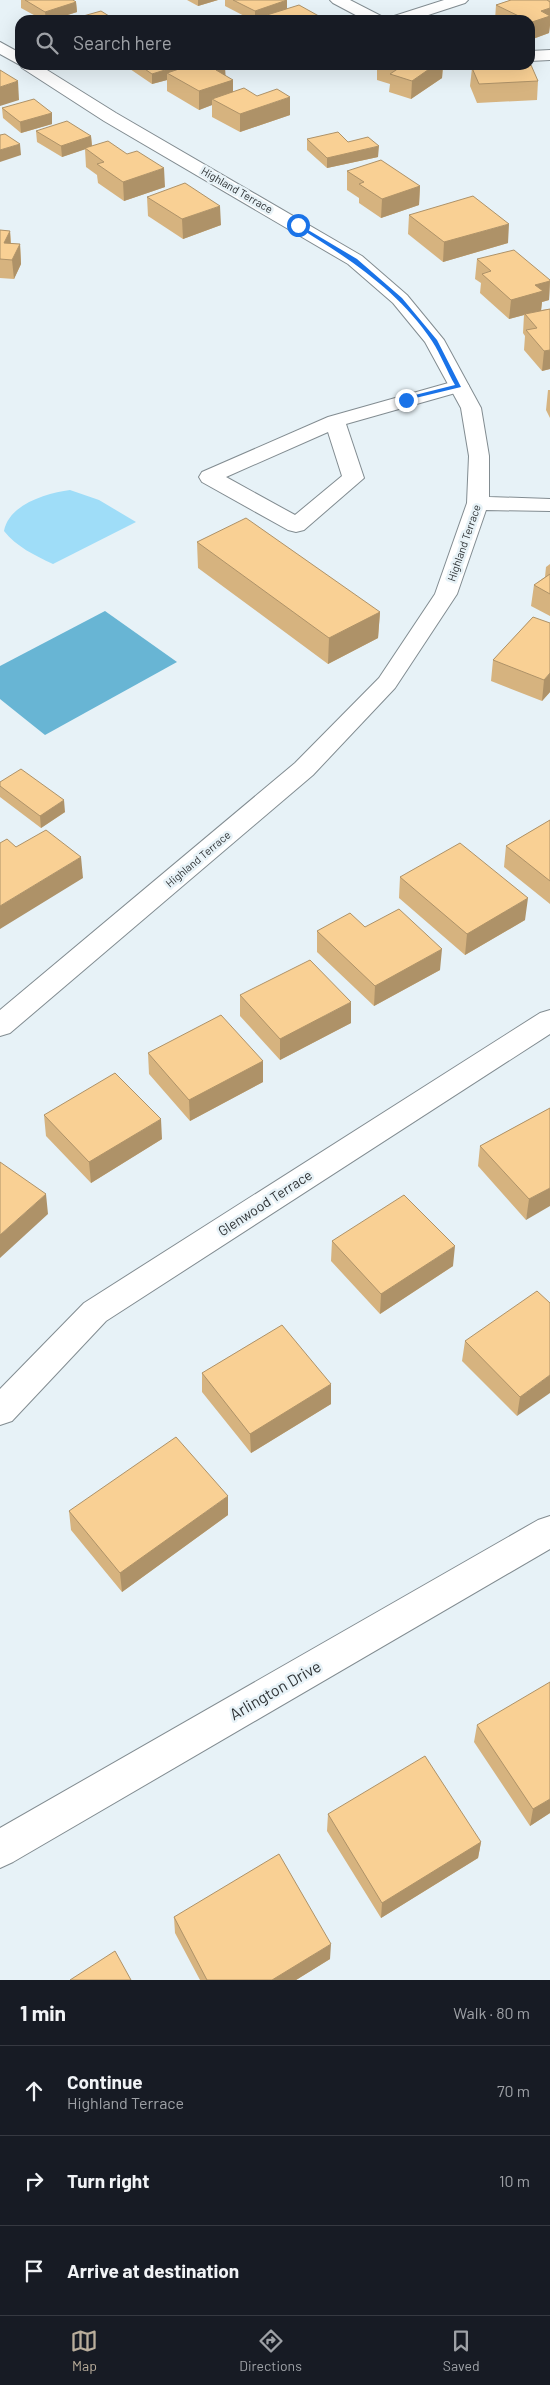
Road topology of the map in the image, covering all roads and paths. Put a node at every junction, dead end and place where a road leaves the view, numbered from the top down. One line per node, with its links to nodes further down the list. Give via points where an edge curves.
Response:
1 (338, 0): 3 (street)
2 (460, 0): 4 (street)
3 (367, 15)
4 (413, 15)
5 (0, 47): 8 (street)
6 (535, 56): 7 (street)
7 (550, 56)
8 (15, 57)
9 (36, 70): 10 (street, Highland Terrace, via 110,118 355,260 400,299 434,340)
10 (459, 386): 11 (street); 12 (street, Highland Terrace, via 473,418 479,456)
11 (335, 421): 11 (street, via 308,433 210,477 296,525 353,478)
12 (478, 503): 13 (street); 15 (street, Highland Terrace, via 446,594 387,683 304,769)
13 (550, 504)
14 (550, 1020): 16 (street, Glenwood Terrace, via 95,1312)
15 (0, 1026)
16 (0, 1411)
17 (550, 1531): 18 (street, Arlington Drive)
18 (0, 1849)

